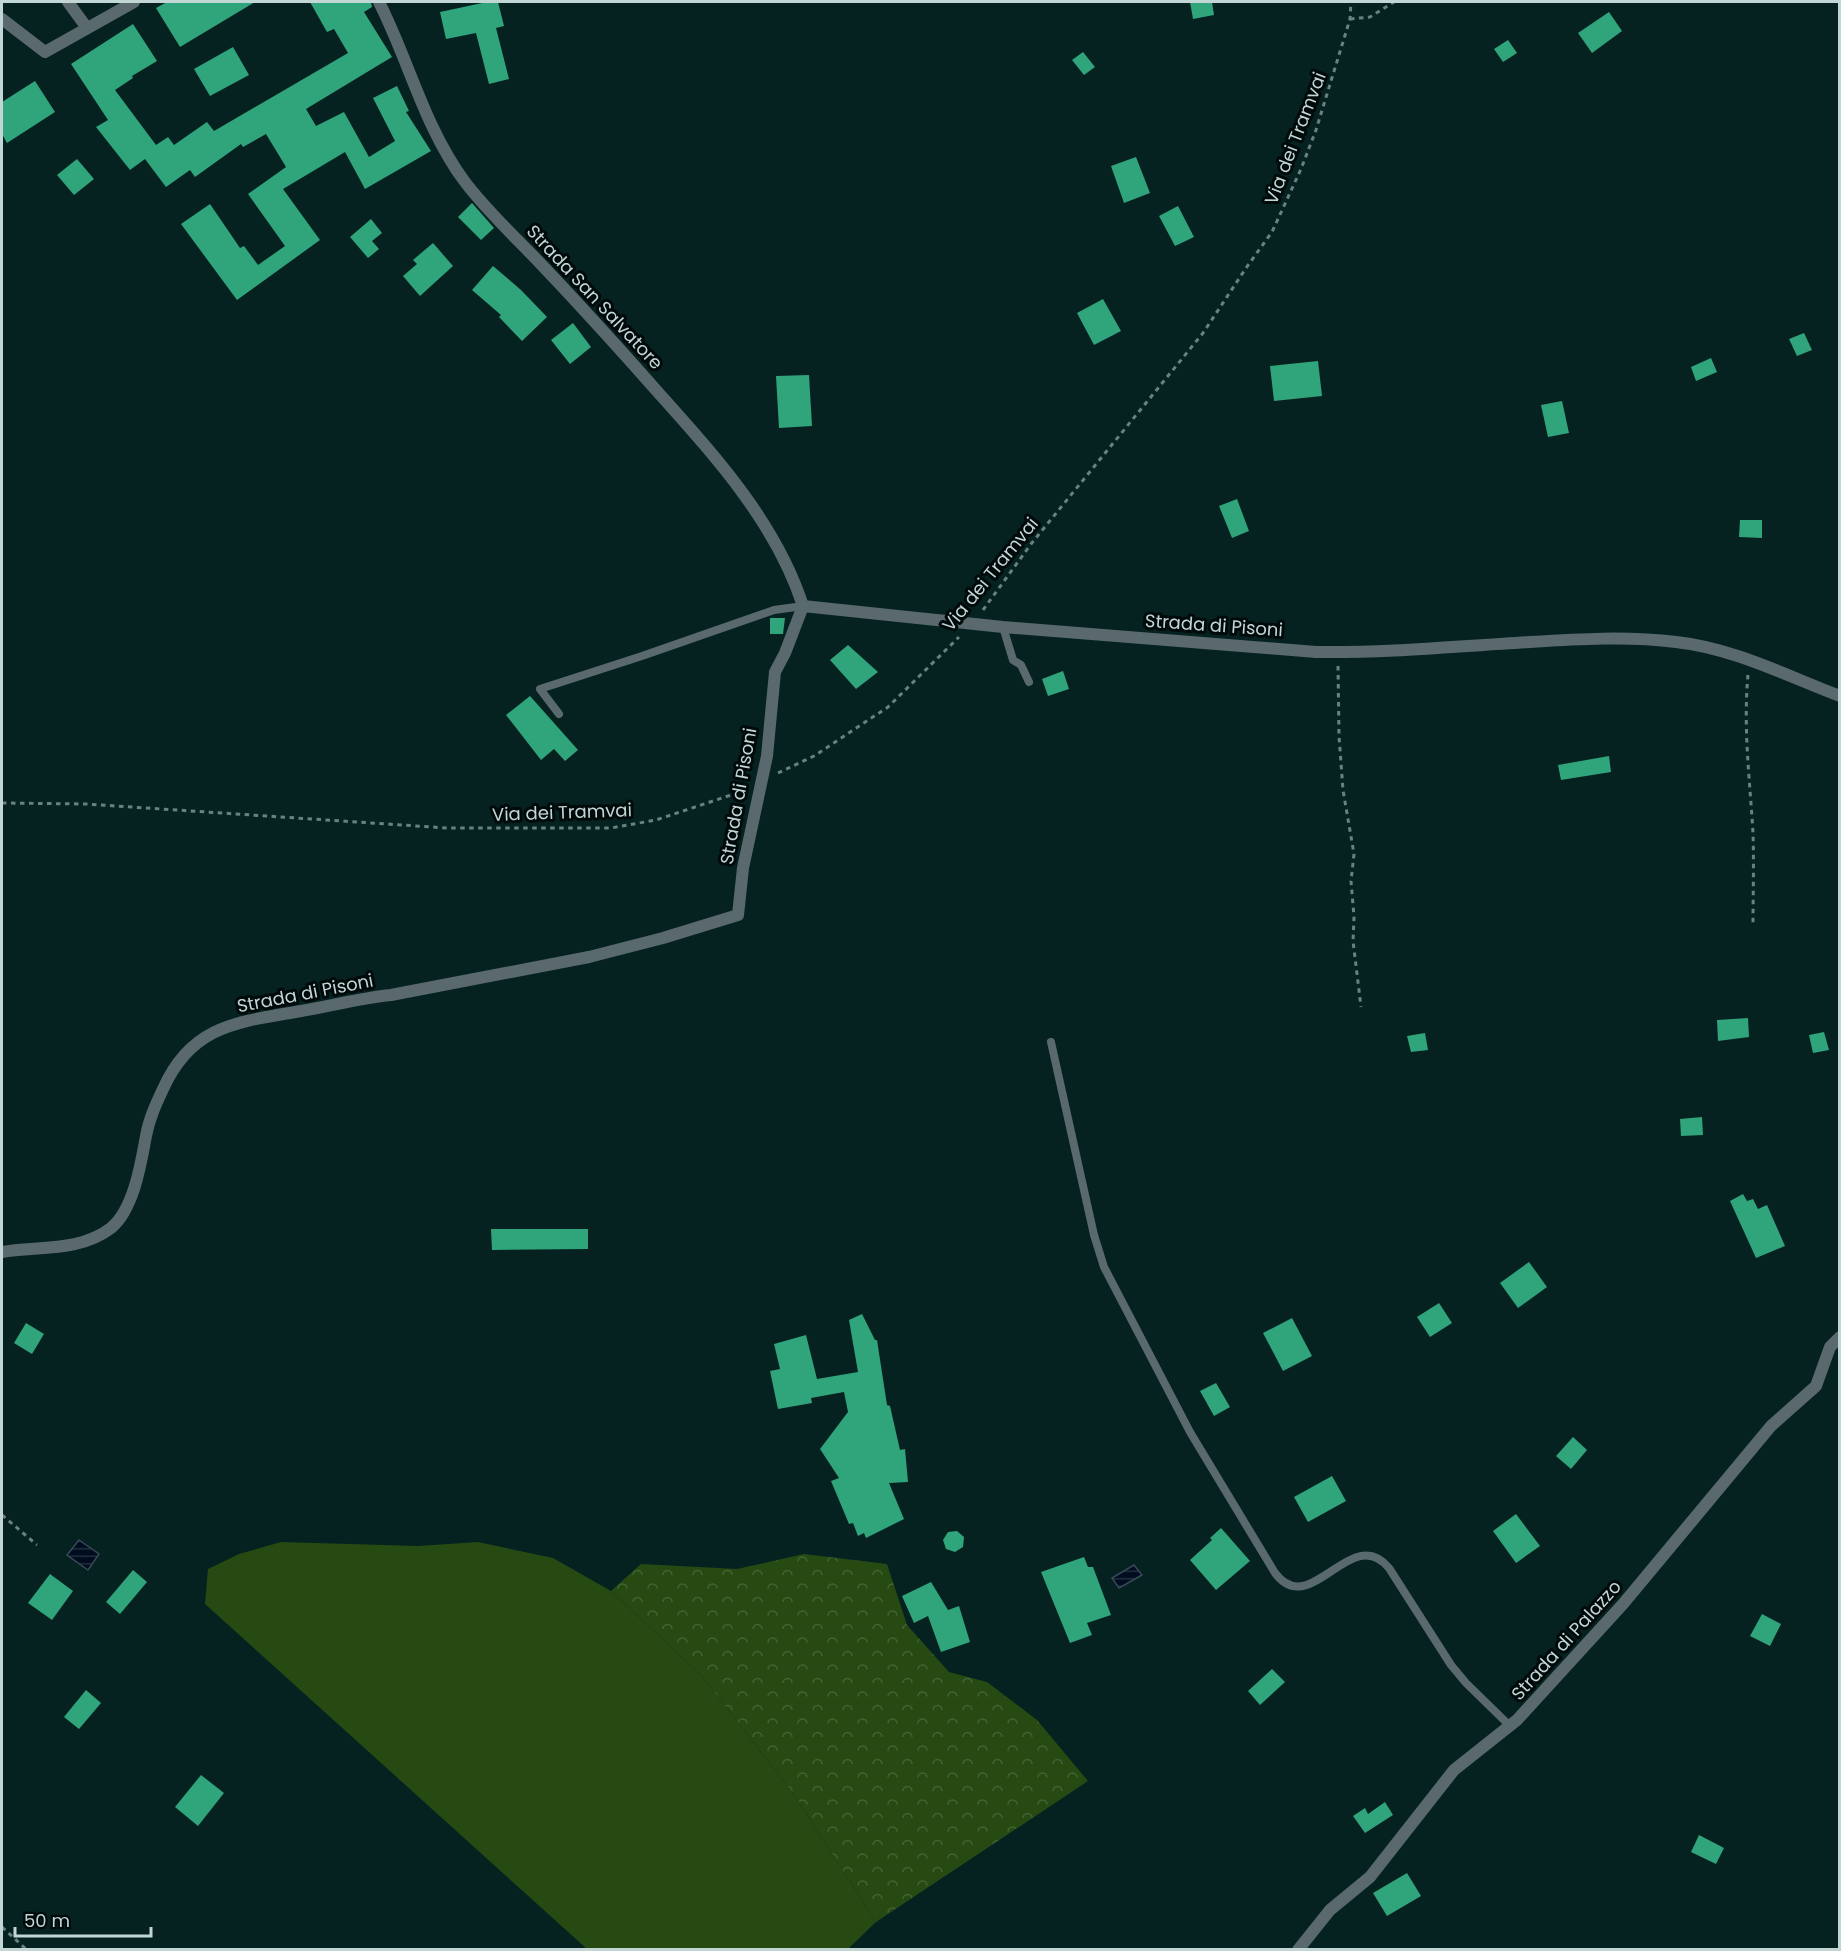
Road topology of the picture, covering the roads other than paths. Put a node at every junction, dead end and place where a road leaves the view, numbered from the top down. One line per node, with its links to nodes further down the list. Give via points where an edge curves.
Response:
1 (68, 2): 5 (street)
2 (134, 2): 5 (street)
3 (379, 2): 6 (street, Strada San Salvatore, via 434,129 456,169 693,431 741,490 782,553)
4 (2, 20): 5 (street, via 45,52)
5 (87, 28)
6 (803, 606): 7 (street, Strada di Pisoni); 10 (lane, via 774,610 540,689); 12 (street, Strada di Pisoni, via 775,672 767,756 743,868 738,915 589,957 264,1017 211,1034 183,1055 169,1076 150,1121 138,1177 115,1223 78,1243)
7 (1003, 627): 8 (lane, via 1013,660 1021,665); 9 (street, Strada di Pisoni, via 1336,652 1576,639 1677,642 1752,662)
8 (1029, 682)
9 (1839, 696)
10 (559, 714)
11 (1051, 1042): 14 (lane, via 1104,1268 1190,1432 1275,1573 1285,1584 1299,1587 1359,1556 1379,1557 1458,1674)
12 (2, 1252)
13 (1839, 1337): 14 (street, Strada di Palazzo, via 1830,1347 1816,1386 1771,1426 1623,1604)
14 (1510, 1726): 15 (street, Strada di Palazzo, via 1454,1770 1370,1877 1330,1911)
15 (1298, 1950)

